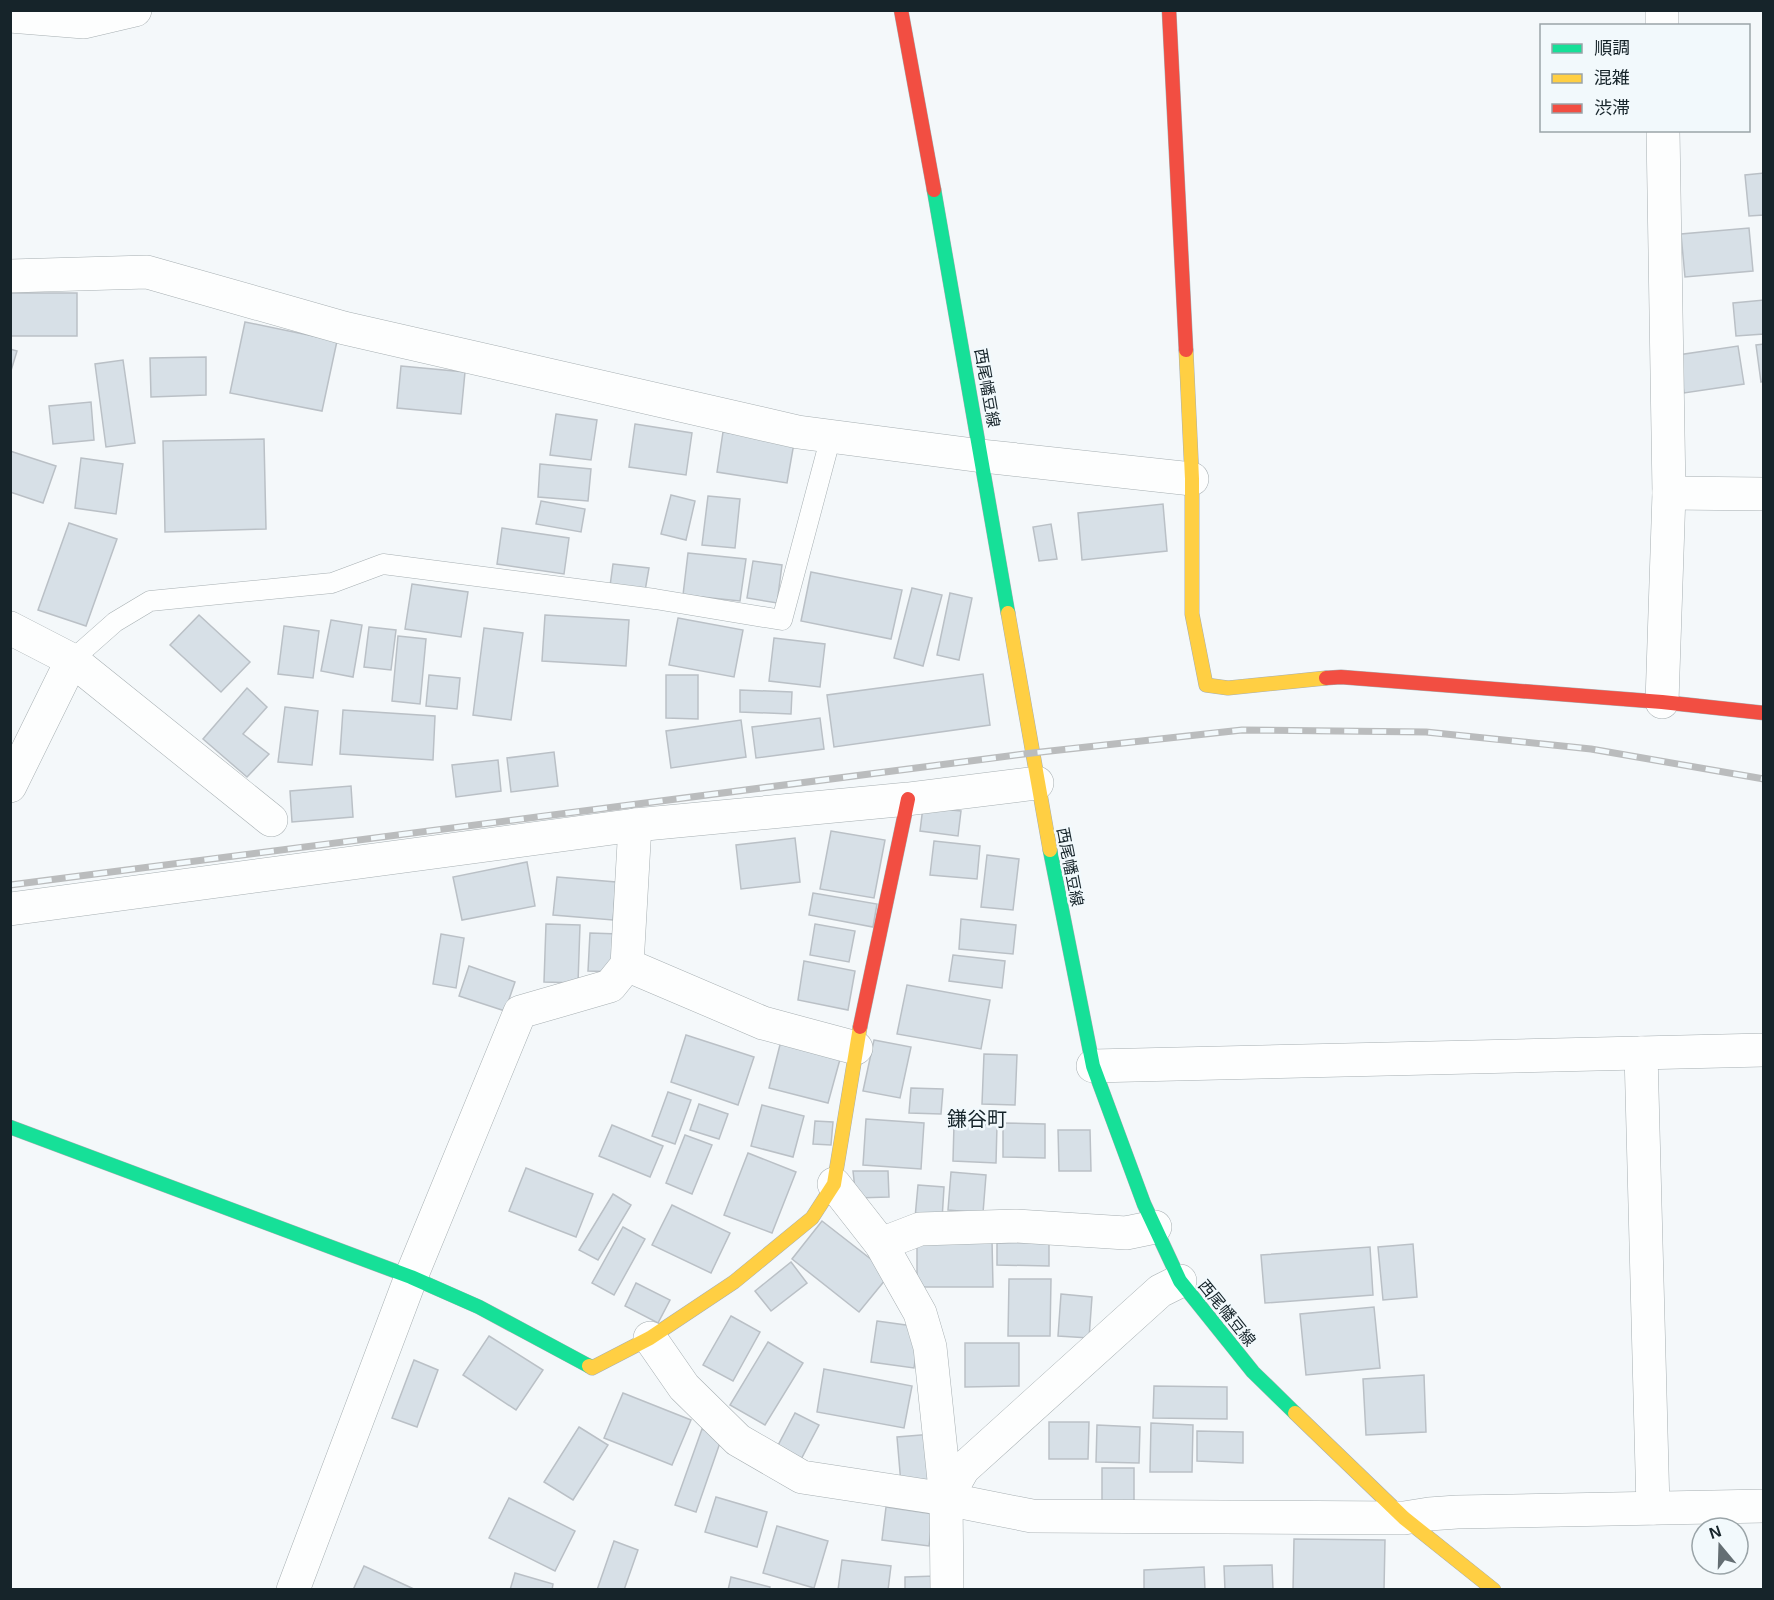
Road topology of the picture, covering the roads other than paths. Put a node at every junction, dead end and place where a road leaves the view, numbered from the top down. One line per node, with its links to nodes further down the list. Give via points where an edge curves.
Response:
1 (135, 10): 4 (street, via 84,22)
2 (902, 10): 8 (street, 西尾幡豆線)
3 (1169, 10): 9 (street)
4 (10, 16)
5 (1664, 132): 10 (street)
6 (10, 276): 7 (street, via 147,272 344,328 798,432)
7 (831, 436): 8 (street); 13 (lane, via 782,620 655,599 383,564 332,583 150,601 115,622)
8 (982, 456): 9 (street); 16 (street, 西尾幡豆線)
9 (1192, 479): 14 (street, via 1192,614 1206,685 1228,688 1341,677)
10 (1669, 493): 11 (street); 14 (street)
11 (1764, 494)
12 (10, 628): 13 (street)
13 (72, 660): 17 (street); 19 (street)
14 (1662, 702): 15 (street)
15 (1764, 713)
16 (1036, 783): 18 (street); 26 (street, 西尾幡豆線)
17 (10, 786)
18 (908, 799): 20 (street); 23 (street)
19 (271, 820)
20 (635, 825): 21 (street); 22 (street)
21 (10, 909)
22 (627, 965): 23 (street, via 763,1023); 31 (street, via 610,986 520,1012)
23 (856, 1048): 28 (street)
24 (1764, 1050): 25 (street)
25 (1641, 1053): 26 (street); 36 (street)
26 (1093, 1066): 29 (street, 西尾幡豆線)
27 (10, 1127): 31 (street)
28 (834, 1184): 30 (street); 33 (street, via 812,1218 734,1282)
29 (1155, 1227): 30 (street, via 1126,1233 1016,1226 920,1229); 32 (street, 西尾幡豆線)
30 (881, 1244): 34 (street, via 920,1313 930,1347)
31 (411, 1277): 33 (street, via 479,1307 592,1368); 38 (street)
32 (1180, 1281): 34 (street, via 1160,1291 963,1469); 37 (street, 西尾幡豆線, via 1253,1372)
33 (650, 1338): 34 (street, via 684,1387 738,1440 802,1477)
34 (946, 1499): 37 (street, via 1032,1516); 39 (street)
35 (1764, 1506): 36 (street)
36 (1653, 1508): 37 (street, via 1457,1512)
37 (1404, 1518): 40 (street, 西尾幡豆線)
38 (293, 1590)
39 (947, 1590)
40 (1494, 1590)

